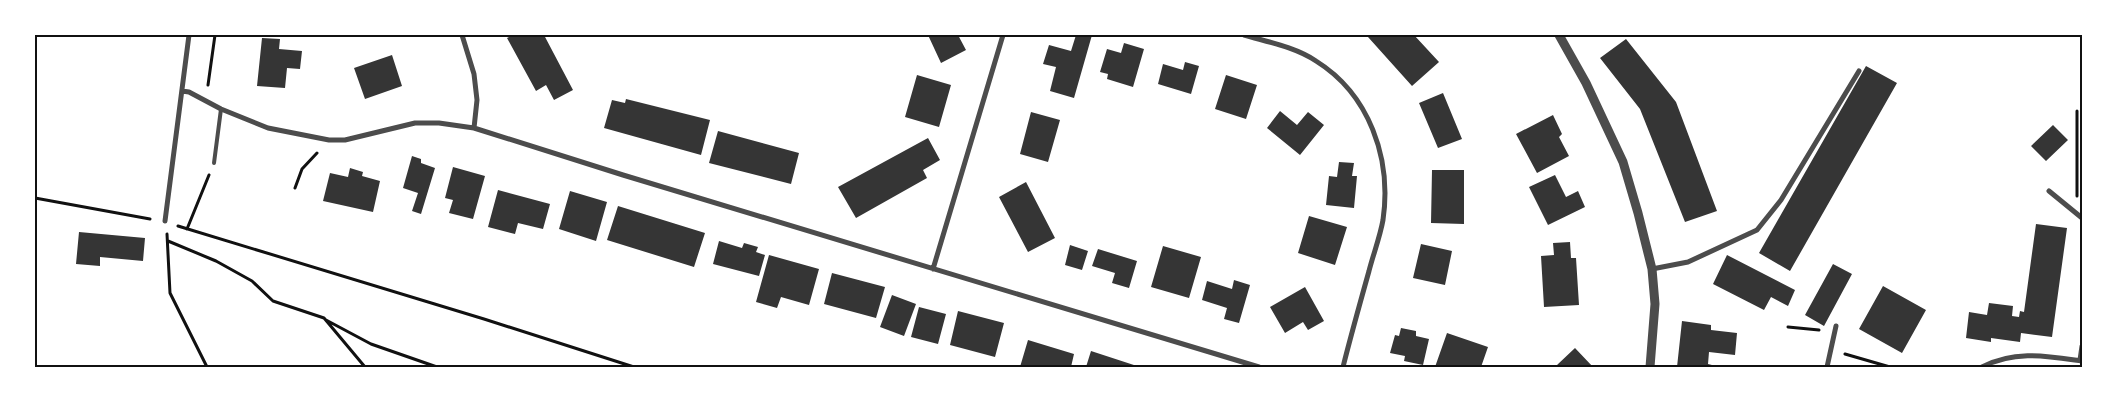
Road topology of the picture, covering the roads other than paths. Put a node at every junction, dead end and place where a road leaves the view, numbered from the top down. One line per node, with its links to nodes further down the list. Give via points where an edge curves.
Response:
1 (189, 35): 7 (street)
2 (462, 35): 9 (street, via 474,74 477,100)
3 (1003, 35): 14 (street)
4 (1244, 35): 20 (street, via 1289,48 1315,60 1340,78 1370,119 1385,183 1383,220)
5 (1558, 35): 15 (street, via 1586,83 1623,162)
6 (1859, 71): 15 (street, via 1781,200 1756,230 1688,262)
7 (182, 91): 8 (street); 13 (street)
8 (220, 109): 9 (street, via 268,128 329,140 345,140 415,123); 10 (lane)
9 (474, 128): 14 (street)
10 (214, 163)
11 (2049, 191): 12 (street)
12 (2082, 218)
13 (165, 221)
14 (933, 269): 19 (street)
15 (1652, 269): 21 (street, via 1655,304)
16 (1835, 329): 22 (street)
17 (2082, 346): 18 (street)
18 (2081, 360): 23 (street, via 2017,355)
19 (1259, 367)
20 (1343, 367)
21 (1650, 367)
22 (1827, 367)
23 (1982, 367)

